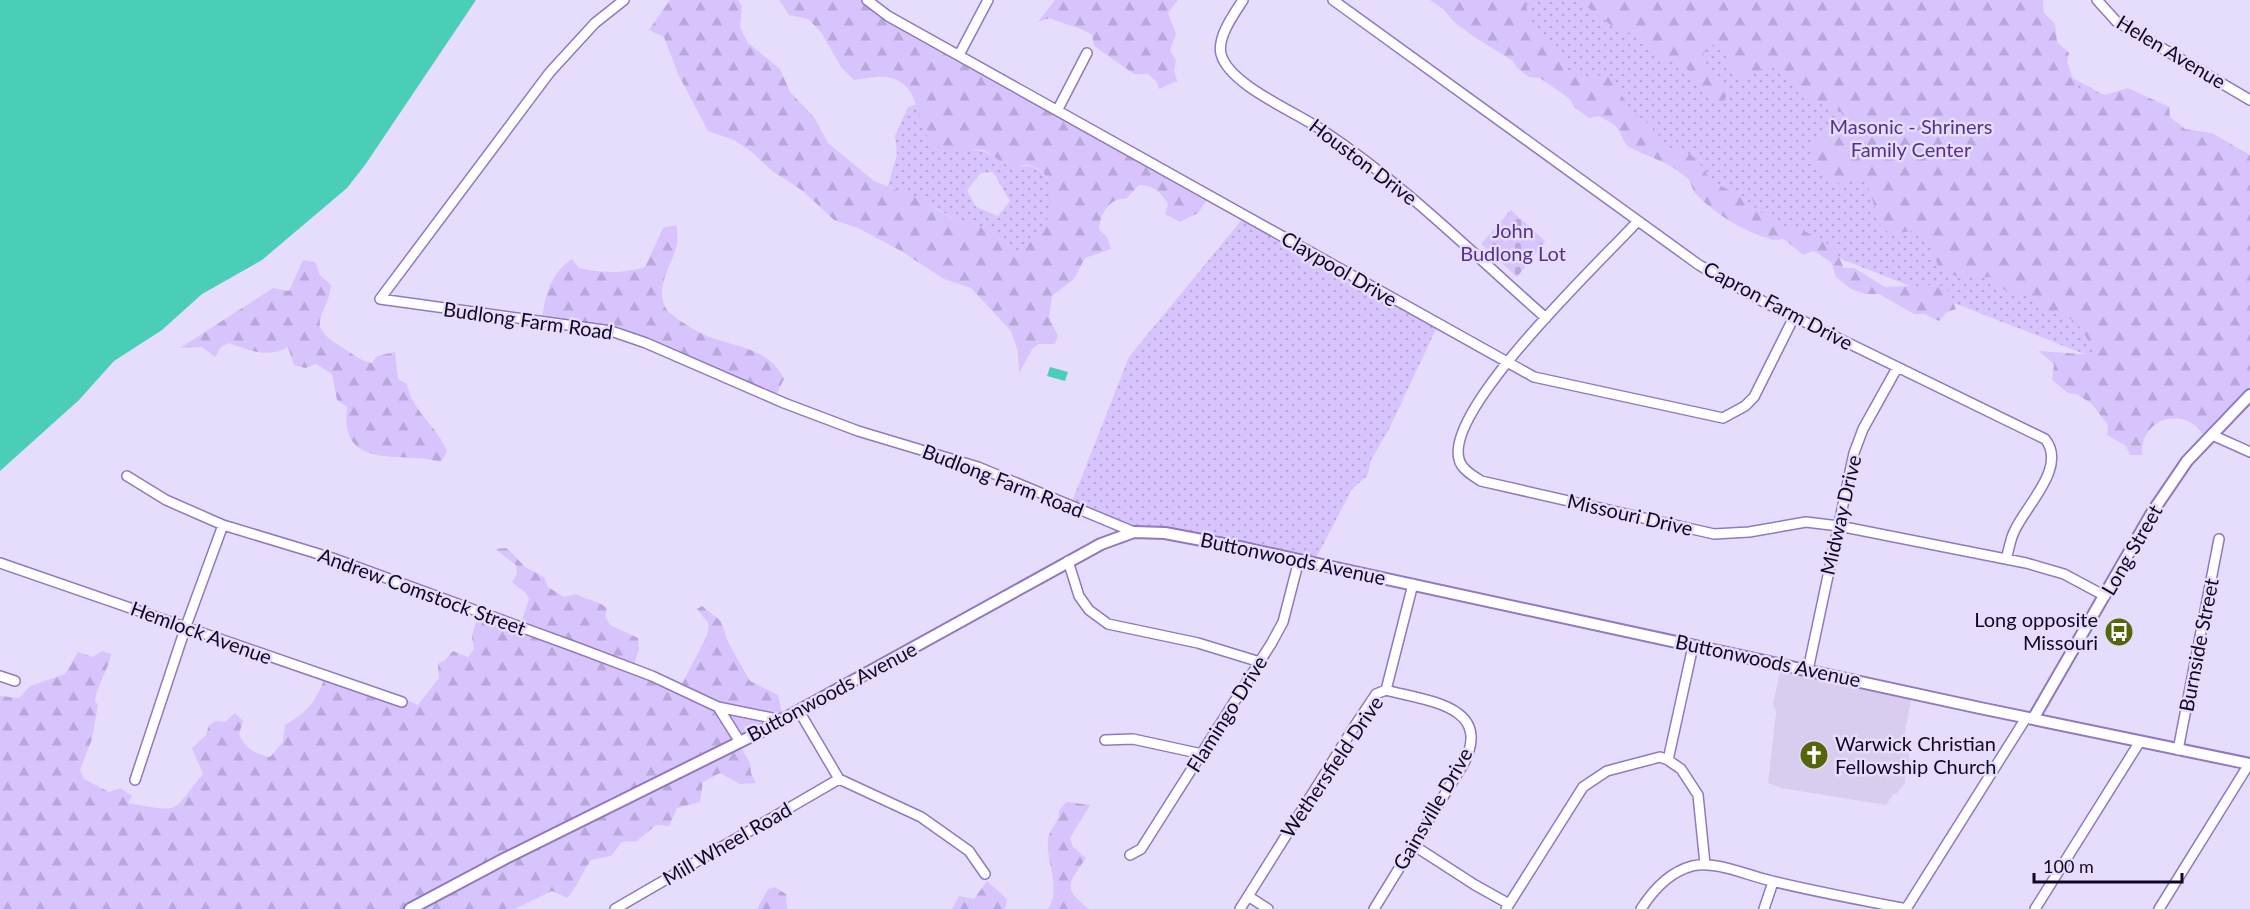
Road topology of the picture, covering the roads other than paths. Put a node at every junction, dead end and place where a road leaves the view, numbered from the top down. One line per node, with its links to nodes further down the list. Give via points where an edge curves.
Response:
1 (624, 0): 22 (street, Budlong Farm Road, via 595,23 550,72 380,299 611,331 784,403 858,431 978,467)
2 (867, 0): 8 (street, Claypool Drive)
3 (988, 0): 8 (street)
4 (1243, 0): 13 (street, Houston Drive, via 1221,43 1221,55 1239,80 1322,129 1371,164)
5 (1333, 0): 11 (street, Capron Farm Drive)
6 (2097, 0): 9 (street, Helen Avenue, via 2116,21)
7 (1087, 54): 10 (street)
8 (958, 55): 10 (street, Claypool Drive)
9 (2250, 100)
10 (1058, 109): 14 (street, Claypool Drive)
11 (1638, 221): 12 (street, Capron Farm Drive, via 1699,266); 13 (street, Missouri Drive)
12 (1794, 317): 14 (street, Claypool Drive, via 1754,397 1723,418 1562,385); 15 (street, Capron Farm Drive)
13 (1546, 318): 14 (street, Missouri Drive)
14 (1507, 363): 21 (street, Missouri Drive, via 1486,389 1459,440 1458,459 1466,471 1481,481 1714,534 1806,522)
15 (1897, 368): 21 (street, Midway Drive, via 1854,453); 24 (street, Capron Farm Drive, via 2028,429 2052,448 2049,471 2014,530)
16 (2250, 395): 17 (street, Long Street)
17 (2212, 435): 18 (street); 29 (street, Long Street, via 2187,461 2153,511)
18 (2250, 452)
19 (128, 476): 20 (street, Andrew Comstock Street, via 166,500)
20 (223, 525): 30 (street); 38 (street, Andrew Comstock Street, via 332,558 652,676)
21 (1839, 526): 24 (street, Missouri Drive); 33 (street, Midway Drive)
22 (1134, 532): 25 (street, Buttonwoods Avenue, via 1165,533); 26 (street, Buttonwoods Avenue)
23 (2219, 539): 45 (street, Burnside Street)
24 (2006, 559): 29 (street, Missouri Drive, via 2064,574)
25 (1299, 560): 28 (street, Buttonwoods Avenue); 32 (street, Flamingo Drive, via 1283,622)
26 (1068, 561): 32 (street, via 1079,596 1089,610 1108,624 1198,643); 39 (street, Buttonwoods Avenue)
27 (0, 563): 30 (street, Hemlock Avenue)
28 (1413, 584): 31 (street, Buttonwoods Avenue); 36 (street, Wethersfield Drive)
29 (2104, 596): 40 (street, Long Street)
30 (186, 626): 37 (street, Hemlock Avenue); 50 (street)
31 (1693, 646): 33 (street, Buttonwoods Avenue); 47 (street)
32 (1260, 662): 46 (street, Flamingo Drive)
33 (1808, 670): 40 (street, Buttonwoods Avenue)
34 (0, 676): 35 (street)
35 (15, 681)
36 (1386, 690): 51 (street, Gainsville Drive, via 1452,710 1463,716 1472,732 1471,749 1464,763); 56 (street, Wethersfield Drive, via 1376,694 1360,717)
37 (402, 702)
38 (718, 706): 41 (street, Andrew Comstock Street); 43 (street)
39 (799, 711): 41 (street, Buttonwoods Avenue); 49 (street)
40 (2029, 718): 44 (street, Buttonwoods Avenue); 65 (street)
41 (782, 720): 43 (street, Buttonwoods Avenue)
42 (1105, 740): 46 (street, via 1133,739)
43 (740, 742): 58 (street, Buttonwoods Avenue)
44 (2139, 742): 45 (street, Buttonwoods Avenue); 66 (street)
45 (2178, 750): 48 (street, Buttonwoods Avenue)
46 (1202, 754): 52 (street, Flamingo Drive, via 1141,849)
47 (1668, 760): 53 (street, via 1681,769 1698,795); 57 (street, via 1660,757 1607,771 1582,787)
48 (2250, 764): 67 (street)
49 (839, 779): 54 (street, via 921,817 969,850); 59 (street, Mill Wheel Road)
50 (135, 780)
51 (1413, 845): 57 (street); 62 (street, Gainsville Drive)
52 (1130, 855)
53 (1705, 864): 55 (street); 63 (street, via 1673,874)
54 (985, 874)
55 (1773, 882): 64 (street); 65 (street)
56 (1248, 896): 60 (street, Wethersfield Drive); 61 (street)
57 (1508, 906)
58 (410, 909)
59 (615, 909)
60 (1240, 909)
61 (1268, 909)
62 (1374, 909)
63 (1641, 909)
64 (1764, 909)
65 (1906, 909)
66 (2035, 909)
67 (2159, 909)

